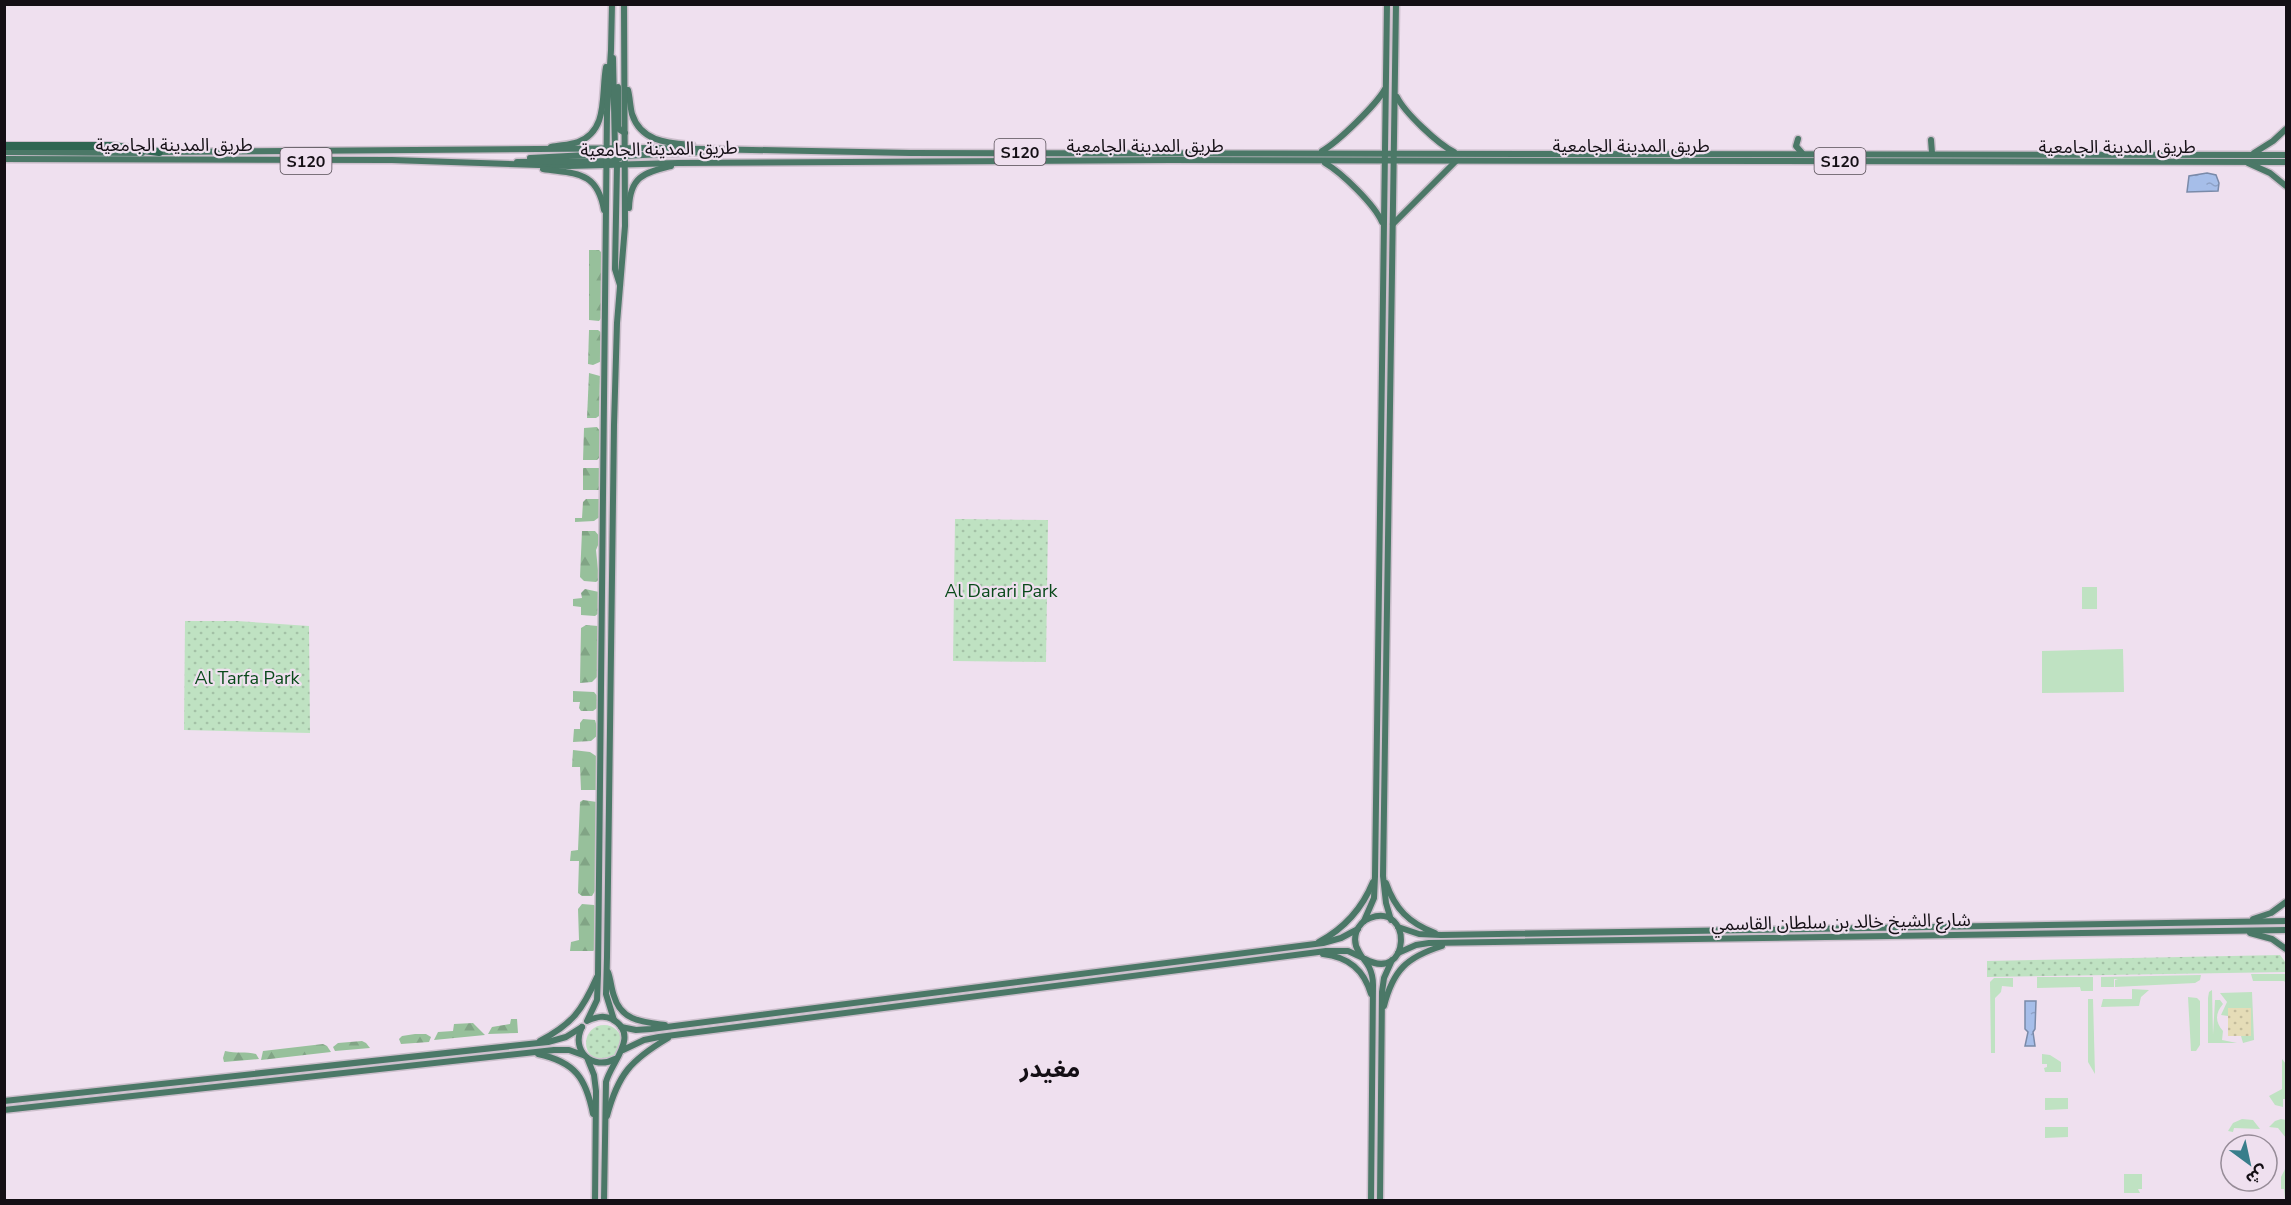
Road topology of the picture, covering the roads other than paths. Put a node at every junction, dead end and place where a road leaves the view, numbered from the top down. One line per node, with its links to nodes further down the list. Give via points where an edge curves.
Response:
1 (612, 4): 5 (main road)
2 (624, 4): 7 (main road)
3 (1387, 4): 8 (main road)
4 (1396, 4): 9 (main road)
5 (611, 50): 6 (main road); 17 (main road); 19 (main road, via 601,116 594,130 575,143)
6 (613, 61): 11 (main road, via 618,77 618,127); 18 (main road)
7 (625, 80): 11 (main road); 21 (main road, via 635,121 647,135 663,142)
8 (1386, 89): 14 (main road); 24 (main road)
9 (1396, 94): 15 (main road); 33 (main road, via 1404,107)
10 (2286, 129): 35 (main road)
11 (625, 133): 38 (main road)
12 (1798, 139): 31 (main road, via 1796,146)
13 (1931, 140): 32 (main road)
14 (1385, 143): 15 (main road); 26 (main road)
15 (1395, 144): 28 (main road)
16 (4, 146): 23 (highway, via 112,146)
17 (607, 149): 18 (main road, طريق المدينة الجامعية / S120); 20 (main road, طريق المدينة الجامعية / S120); 38 (main road)
18 (615, 149): 38 (main road, طريق المدينة الجامعية / S120); 38 (main road)
19 (543, 150): 20 (main road, طريق المدينة الجامعية / S120); 23 (main road, طريق المدينة الجامعية / S120)
20 (589, 150): 40 (main road, via 587,155)
21 (710, 150): 27 (main road, طريق المدينة الجامعية / S120); 38 (main road)
22 (4, 152): 23 (main road, طريق المدينة الجامعية / S120)
23 (159, 152)
24 (1321, 152): 25 (main road, طريق المدينة الجامعية / S120); 27 (main road, طريق المدينة الجامعية / S120)
25 (1374, 152): 26 (main road, طريق المدينة الجامعية / S120); 43 (main road)
26 (1384, 152): 28 (main road, طريق المدينة الجامعية / S120); 44 (main road)
27 (1203, 153): 39 (main road, via 1201,158)
28 (1395, 153): 29 (main road, طريق المدينة الجامعية / S120); 45 (main road)
29 (1404, 153): 33 (main road, طريق المدينة الجامعية / S120); 46 (main road)
30 (1685, 153): 31 (main road, طريق المدينة الجامعية / S120); 33 (main road, طريق المدينة الجامعية / S120); 48 (main road, via 1668,156)
31 (1802, 153): 32 (main road, طريق المدينة الجامعية / S120)
32 (1932, 153): 34 (main road, طريق المدينة الجامعية / S120)
33 (1456, 154)
34 (2111, 154): 35 (main road, طريق المدينة الجامعية / S120); 49 (main road, via 2109,159)
35 (2252, 154): 36 (main road, طريق المدينة الجامعية / S120)
36 (2286, 155)
37 (4, 159): 51 (main road, طريق المدينة الجامعية / S120)
38 (616, 159): 40 (main road); 53 (main road, طريق المدينة الجامعية / S120); 54 (main road); 58 (main road); 62 (main road, via 615,269)
39 (1170, 160): 41 (main road, طريق المدينة الجامعية / S120); 52 (main road, طريق المدينة الجامعية / S120)
40 (524, 161): 51 (main road)
41 (1322, 161): 43 (main road, طريق المدينة الجامعية / S120); 59 (main road, via 1365,199)
42 (2245, 161): 49 (main road, طريق المدينة الجامعية / S120); 50 (main road, طريق المدينة الجامعية / S120); 57 (main road, via 2270,172)
43 (1374, 162): 44 (main road, طريق المدينة الجامعية / S120)
44 (1384, 162): 45 (main road, طريق المدينة الجامعية / S120); 55 (main road)
45 (1394, 162): 46 (main road, طريق المدينة الجامعية / S120); 56 (main road)
46 (1403, 162): 47 (main road, طريق المدينة الجامعية / S120)
47 (1455, 162): 48 (main road, طريق المدينة الجامعية / S120); 60 (main road)
48 (1666, 162): 49 (main road, طريق المدينة الجامعية / S120)
49 (2079, 162)
50 (2286, 162)
51 (513, 163): 53 (main road, طريق المدينة الجامعية / S120)
52 (678, 163): 54 (main road, طريق المدينة الجامعية / S120); 61 (main road, via 652,170 635,183)
53 (531, 165): 58 (main road, via 574,172 590,181 601,197)
54 (625, 165): 61 (main road)
55 (1384, 170): 56 (main road); 59 (main road)
56 (1394, 170): 60 (main road)
57 (2286, 186)
58 (606, 221): 65 (main road)
59 (1383, 223): 63 (main road)
60 (1392, 224): 64 (main road)
61 (625, 226): 62 (main road)
62 (620, 285): 66 (main road)
63 (1381, 363): 64 (main road, via 1387,366); 67 (main road)
64 (1390, 382): 68 (main road)
65 (605, 449): 66 (main road, via 609,453); 71 (main road)
66 (613, 484): 72 (main road)
67 (1377, 723): 68 (main road); 69 (main road)
68 (1385, 735): 70 (main road)
69 (1377, 741): 70 (main road); 73 (main road)
70 (1385, 763): 74 (main road)
71 (601, 797): 72 (main road, via 605,821); 95 (main road)
72 (609, 821): 93 (main road)
73 (1375, 876): 77 (main road, via 1374,898); 88 (main road, via 1352,917)
74 (1383, 876): 76 (main road); 85 (main road, via 1394,903 1405,917)
75 (2286, 902): 79 (main road, via 2271,913)
76 (1392, 920): 77 (main road, via 1378,916); 81 (main road)
77 (1364, 921): 82 (main road)
78 (2286, 921): 79 (main road, شارع الشيخ خالد بن سلطان القاسمي)
79 (2244, 922): 80 (main road, شارع الشيخ خالد بن سلطان القاسمي)
80 (1981, 926): 85 (main road, شارع الشيخ خالد بن سلطان القاسمي); 86 (main road, via 1980,931)
81 (1398, 927): 85 (main road, شارع الشيخ خالد بن سلطان القاسمي, via 1419,934); 91 (main road, via 1402,943)
82 (1358, 929): 88 (main road); 92 (main road, via 1355,943)
83 (2241, 930): 84 (main road, شارع الشيخ خالد بن سلطان القاسمي); 86 (main road, شارع الشيخ خالد بن سلطان القاسمي); 89 (main road, via 2272,939)
84 (2286, 930)
85 (1441, 935)
86 (1960, 935): 87 (main road, شارع الشيخ خالد بن سلطان القاسمي)
87 (1450, 943): 91 (main road, شارع الشيخ خالد بن سلطان القاسمي, via 1422,944); 100 (main road, via 1419,955 1401,968 1392,981)
88 (1313, 945): 94 (main road)
89 (2286, 949)
90 (1314, 953): 92 (main road, via 1341,950); 96 (main road); 98 (main road, via 1337,956 1354,965 1365,978)
91 (1396, 956): 92 (main road, via 1376,964); 100 (main road, via 1382,985)
92 (1363, 958): 98 (main road, via 1372,978)
93 (606, 969): 101 (main road, via 606,994); 103 (main road, via 614,997 625,1014 644,1023)
94 (1112, 970): 96 (main road); 97 (main road)
95 (598, 974): 102 (main road, via 597,1000); 107 (main road, via 577,1015 562,1029)
96 (1110, 979): 99 (main road)
97 (878, 1000): 99 (main road, via 858,1007); 103 (main road)
98 (1373, 1000): 121 (main road)
99 (858, 1012): 106 (main road)
100 (1382, 1015): 123 (main road)
101 (614, 1020): 102 (main road, via 601,1017); 105 (main road)
102 (588, 1021): 104 (main road)
103 (674, 1026): 105 (main road, via 643,1030)
104 (582, 1027): 107 (main road, via 557,1040); 111 (main road, via 578,1038)
105 (621, 1027): 108 (main road)
106 (672, 1036): 108 (main road, via 644,1040); 120 (main road, via 638,1057 622,1074)
107 (536, 1043): 110 (main road)
108 (623, 1050): 112 (main road)
109 (532, 1053): 111 (main road, via 561,1050); 114 (main road); 122 (main road, via 561,1061 580,1076 589,1094)
110 (411, 1057): 113 (main road); 114 (main road, via 409,1062)
111 (586, 1058): 112 (main road, via 602,1064); 122 (main road, via 596,1082)
112 (615, 1059): 120 (main road, via 606,1082)
113 (318, 1067): 115 (main road, via 293,1074); 116 (main road)
114 (393, 1068): 115 (main road)
115 (293, 1079): 118 (main road)
116 (59, 1095): 117 (main road); 118 (main road, via 58,1099)
117 (4, 1101)
118 (41, 1105): 119 (main road)
119 (4, 1110)
120 (605, 1125): 125 (main road)
121 (1371, 1125): 123 (main road, via 1378,1127); 126 (main road)
122 (595, 1126): 124 (main road)
123 (1381, 1134): 127 (main road)
124 (595, 1200)
125 (604, 1200)
126 (1371, 1200)
127 (1380, 1200)

